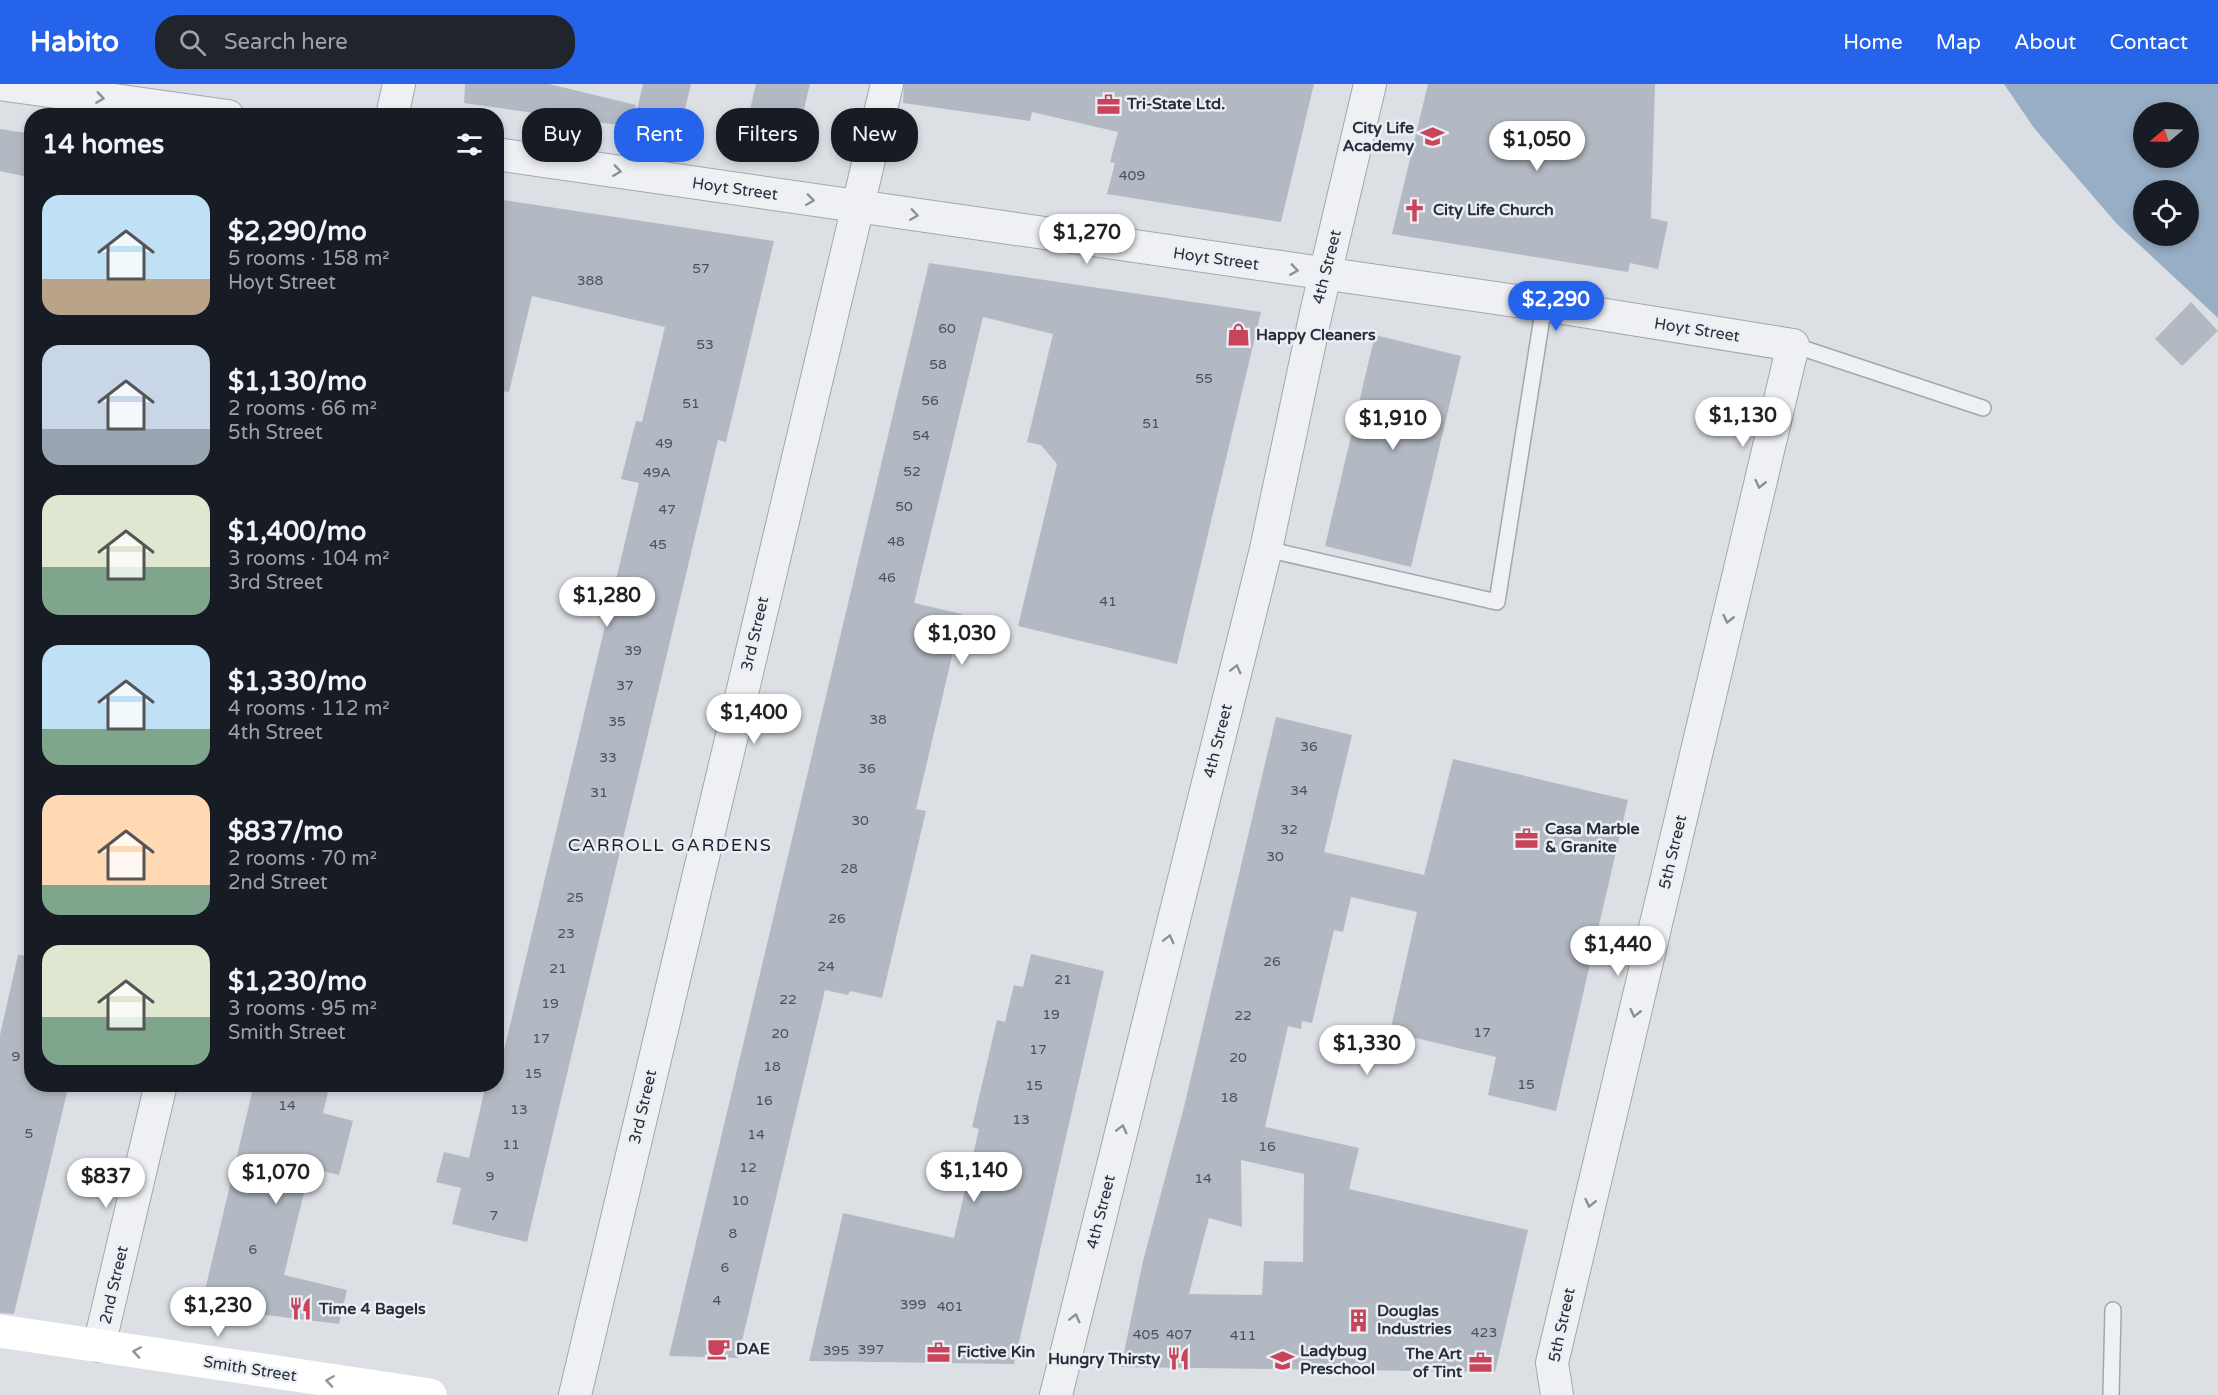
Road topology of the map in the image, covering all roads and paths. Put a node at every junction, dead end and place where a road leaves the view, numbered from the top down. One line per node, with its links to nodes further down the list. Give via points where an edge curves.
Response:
1 (3, 84): 5 (street, one-way to 5)
2 (399, 84): 6 (street)
3 (887, 84): 8 (street, 3rd Street)
4 (1370, 84): 9 (street, 4th Street)
5 (172, 108)
6 (394, 108)
7 (504, 155): 8 (street, Hoyt Street, one-way to 8)
8 (856, 206): 9 (street, Hoyt Street, one-way to 9); 20 (street, 3rd Street)
9 (1326, 275): 10 (street, Hoyt Street); 13 (street, 4th Street)
10 (1544, 305): 11 (street, Hoyt Street); 13 (lane, via 1497,602)
11 (1793, 345): 12 (lane); 22 (street, 5th Street, one-way to 22, via 1552,1363)
12 (1983, 408)
13 (1266, 549): 21 (street, 4th Street, one-way to 13)
14 (159, 1092): 17 (street, 2nd Street)
15 (2114, 1310): 23 (lane)
16 (0, 1331): 17 (street, Smith Street)
17 (99, 1346): 18 (street, Smith Street, one-way to 17)
18 (422, 1395): 19 (street, Smith Street)
19 (430, 1395)
20 (575, 1395)
21 (1056, 1395)
22 (1557, 1395)
23 (2111, 1395)

